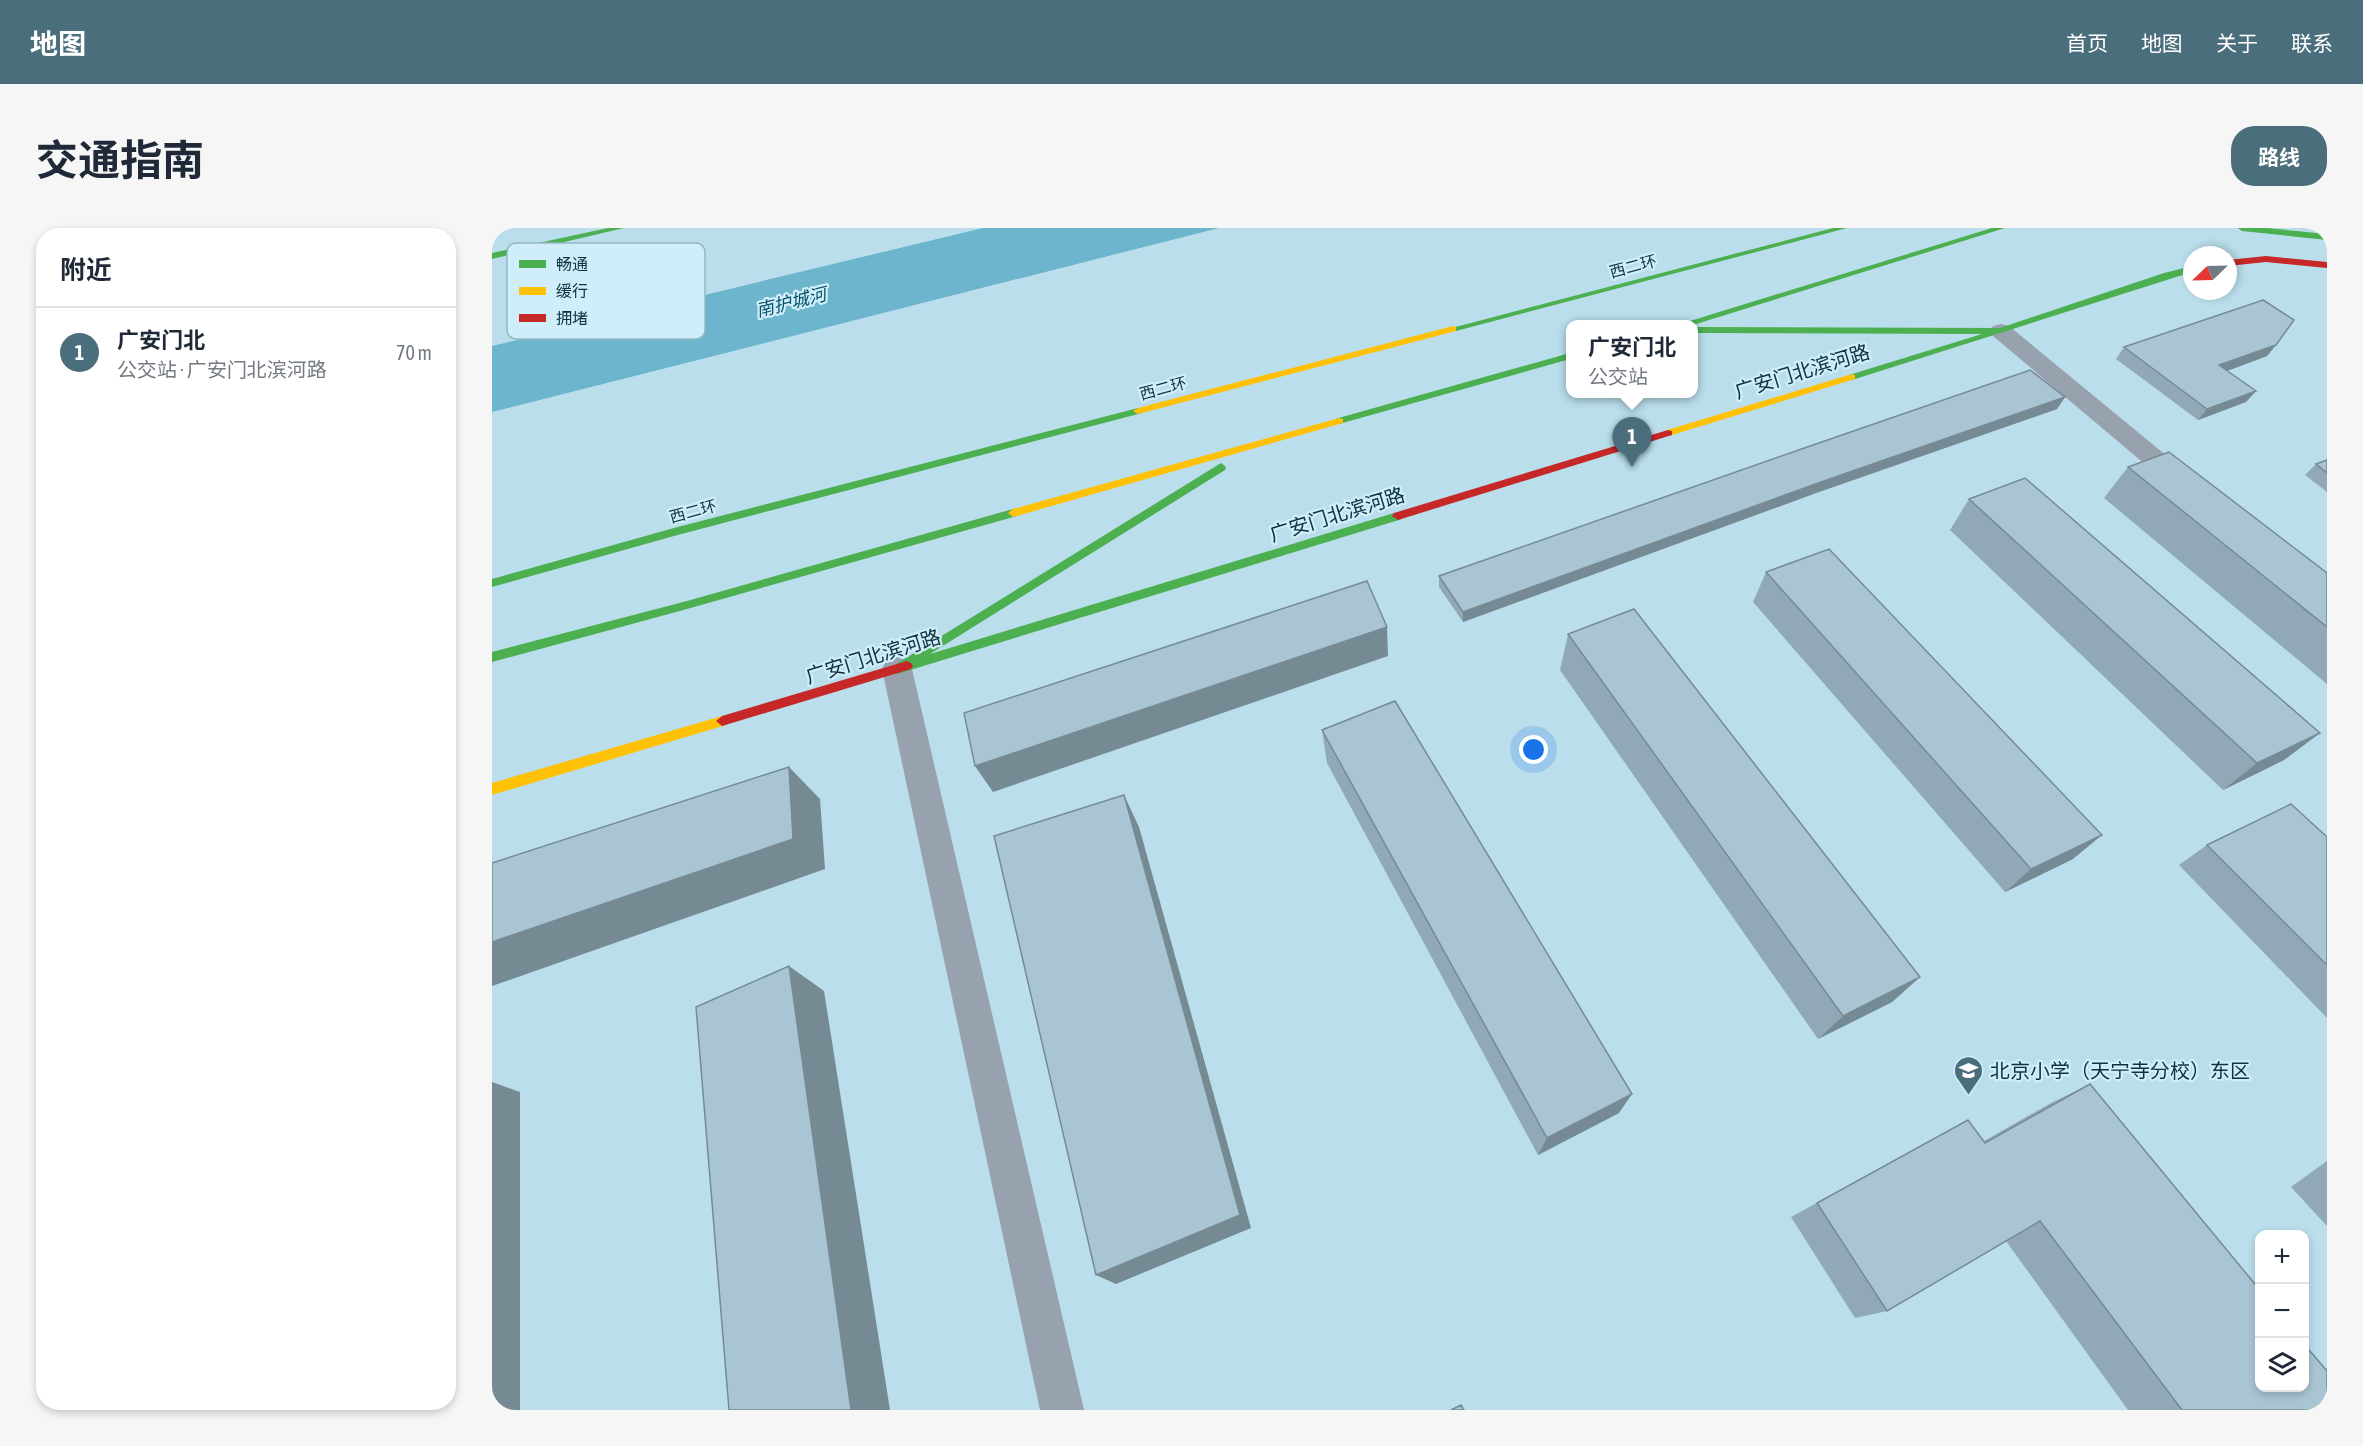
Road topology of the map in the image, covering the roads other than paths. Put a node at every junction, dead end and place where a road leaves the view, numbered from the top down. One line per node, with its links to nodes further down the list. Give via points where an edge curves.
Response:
1 (620, 228): 6 (main road)
2 (1843, 228): 18 (main road, 西二环)
3 (2001, 228): 12 (main road)
4 (2241, 228): 5 (main road)
5 (2327, 237)
6 (551, 243)
7 (507, 253): 8 (main road)
8 (492, 256)
9 (2237, 262): 10 (main road, via 2266,259)
10 (2327, 265)
11 (2183, 271): 14 (main road, 广安门北滨河路)
12 (1694, 320)
13 (1698, 330): 14 (main road)
14 (2001, 331): 17 (street); 24 (main road, 广安门北滨河路)
15 (1566, 357): 16 (main road)
16 (1253, 447): 21 (main road); 24 (main road)
17 (2209, 504)
18 (674, 532): 19 (main road); 20 (main road, 西二环)
19 (515, 562)
20 (492, 583)
21 (687, 605): 22 (main road); 23 (main road)
22 (492, 657)
23 (514, 665)
24 (897, 669): 25 (main road, 广安门北滨河路); 26 (street)
25 (492, 789)
26 (1062, 1410)

